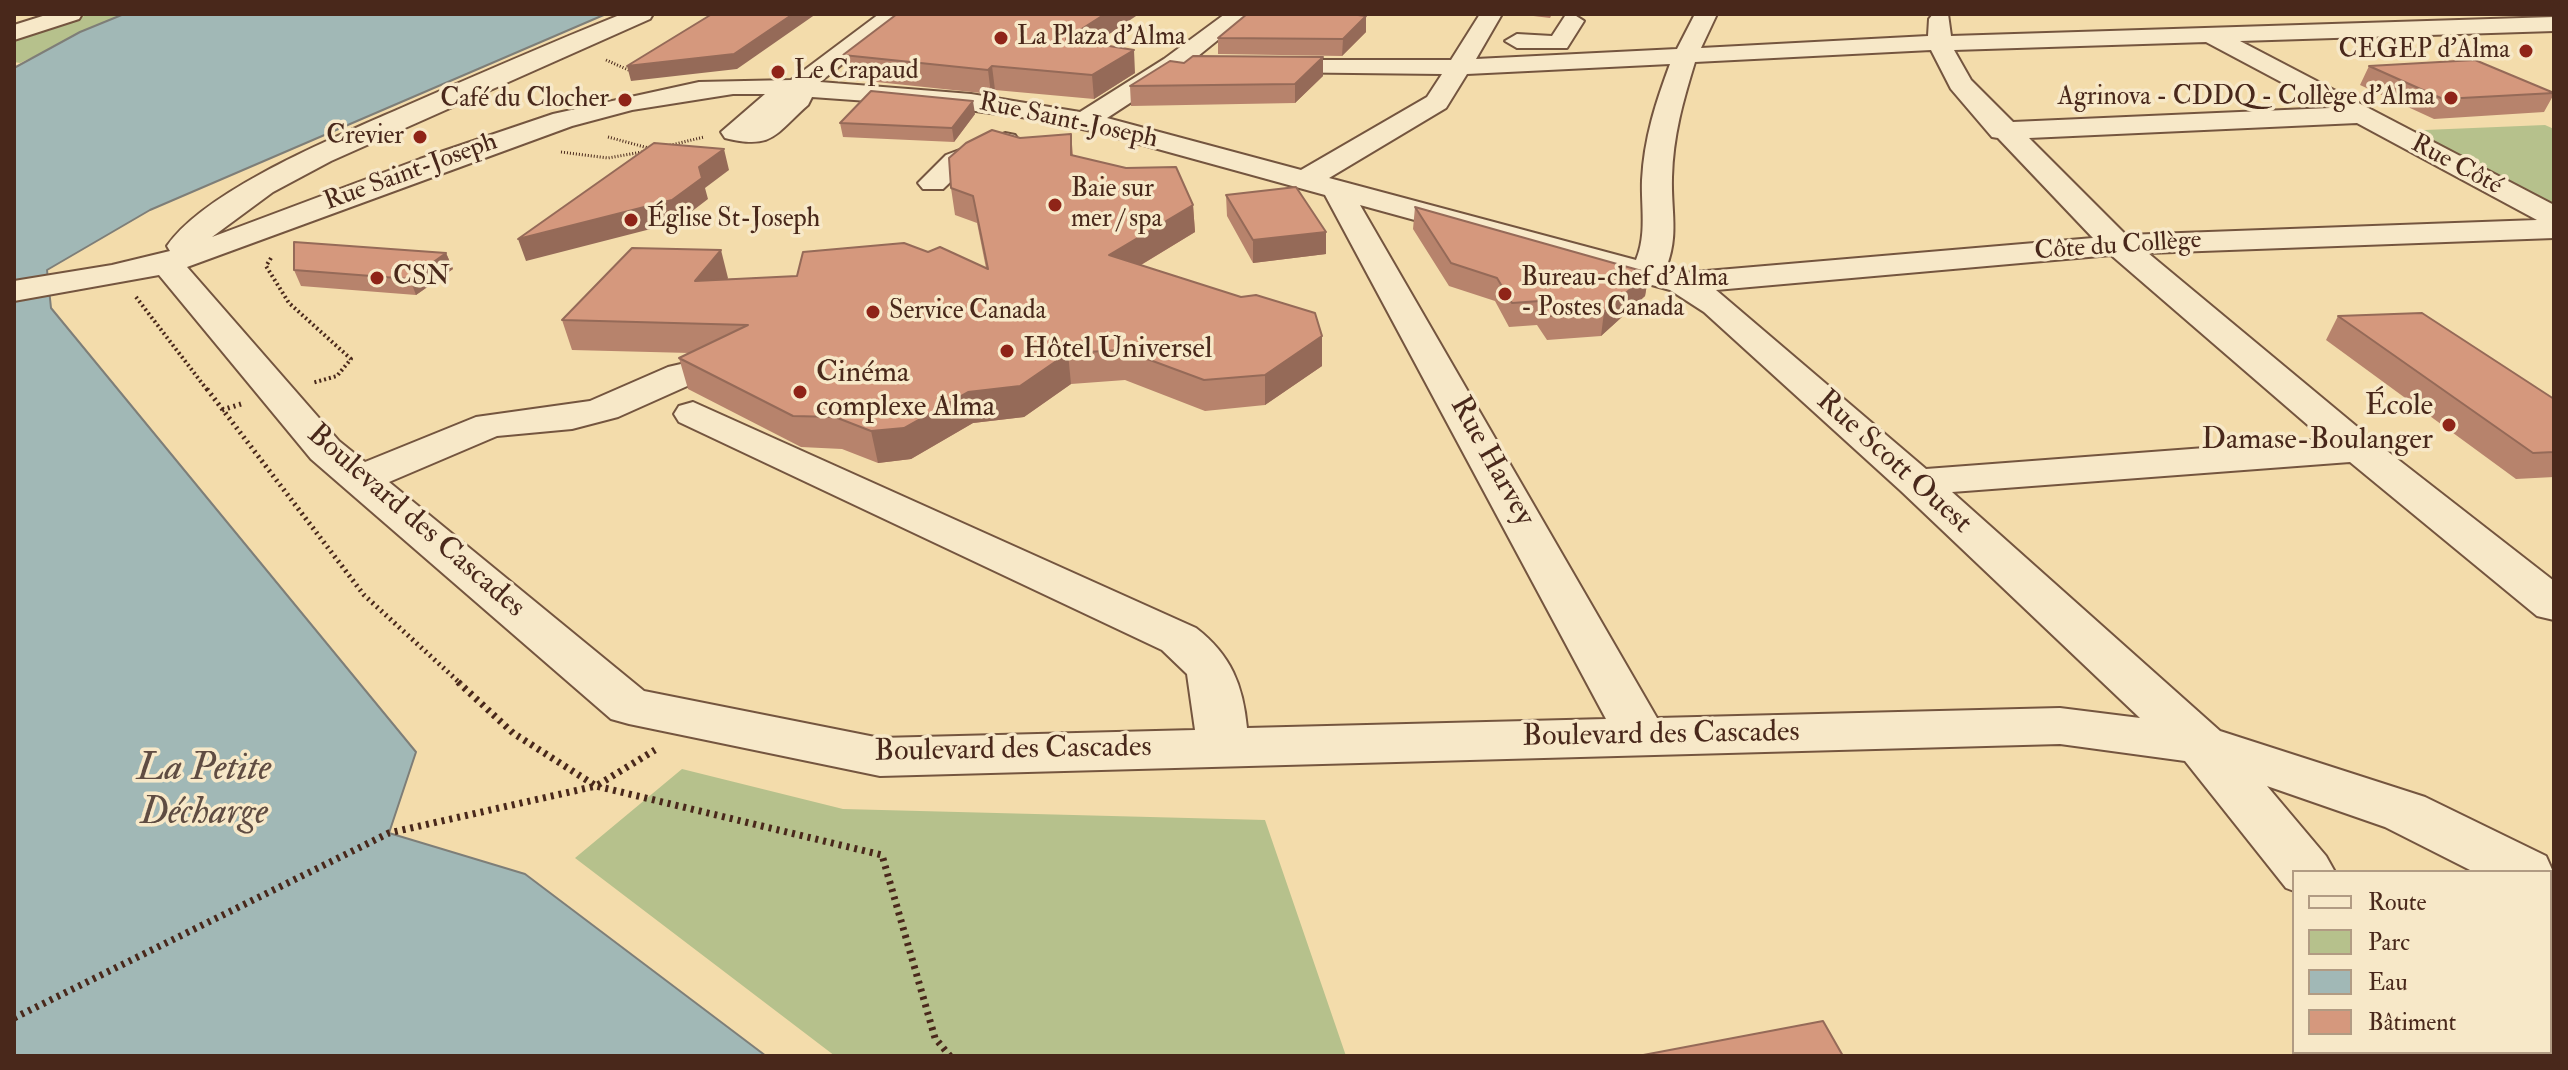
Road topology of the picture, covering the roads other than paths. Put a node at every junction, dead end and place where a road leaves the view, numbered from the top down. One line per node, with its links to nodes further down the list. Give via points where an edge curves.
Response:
1 (642, 14): 24 (street)
2 (893, 14): 19 (street)
3 (1239, 14): 15 (street)
4 (1706, 14): 14 (street)
5 (69, 15): 6 (street); 13 (street)
6 (14, 16)
7 (2434, 21): 9 (street); 10 (street)
8 (1566, 22): 11 (street, via 1559,43)
9 (2554, 24)
10 (2205, 25): 12 (street); 20 (street, Rue Côté)
11 (1483, 26): 18 (street)
12 (1939, 28): 14 (street); 22 (street, via 1960,84)
13 (14, 33)
14 (1686, 54): 18 (street); 32 (street, via 1662,124 1657,179)
15 (1173, 64): 16 (street); 21 (street)
16 (1205, 64)
17 (1236, 65): 18 (street)
18 (1456, 67): 26 (street, via 1435,104)
19 (797, 88): 21 (street, Rue Saint-Joseph, via 983,101); 23 (street); 27 (street, Rue Saint-Joseph, via 677,93 484,145)
20 (2360, 115): 22 (street); 28 (street, Rue Côté)
21 (1093, 123): 25 (street, via 986,147 944,167); 26 (street, Rue Saint-Joseph)
22 (2002, 131): 30 (street)
23 (735, 132)
24 (267, 181): 27 (street, via 281,195 303,198); 31 (street, via 202,227)
25 (933, 183)
26 (1320, 186): 32 (street, Rue Saint-Joseph); 38 (street, Rue Harvey)
27 (357, 192): 31 (street, Rue Saint-Joseph)
28 (2554, 217)
29 (2554, 229): 30 (street, Côte du Collège)
30 (2118, 245): 32 (street, Côte du Collège); 34 (street)
31 (166, 263): 33 (street, Rue Saint-Joseph); 35 (street, Boulevard des Cascades, via 325,450)
32 (1665, 277): 36 (street, Rue Scott Ouest, via 1716,305)
33 (14, 291)
34 (2359, 449): 36 (street); 37 (street)
35 (360, 479): 40 (street, Boulevard des Cascades, via 629,706 880,757); 40 (street, via 490,425 572,417 687,394 1179,639 1203,656 1215,677)
36 (1916, 482): 39 (street, Rue Scott Ouest)
37 (2554, 605)
38 (1641, 736): 39 (street, Boulevard des Cascades, via 2060,726); 40 (street, Boulevard des Cascades)
39 (2201, 744): 41 (street, Rue Scott Ouest); 42 (street, via 2405,812)
40 (1223, 748)
41 (2304, 870)
42 (2522, 870)

